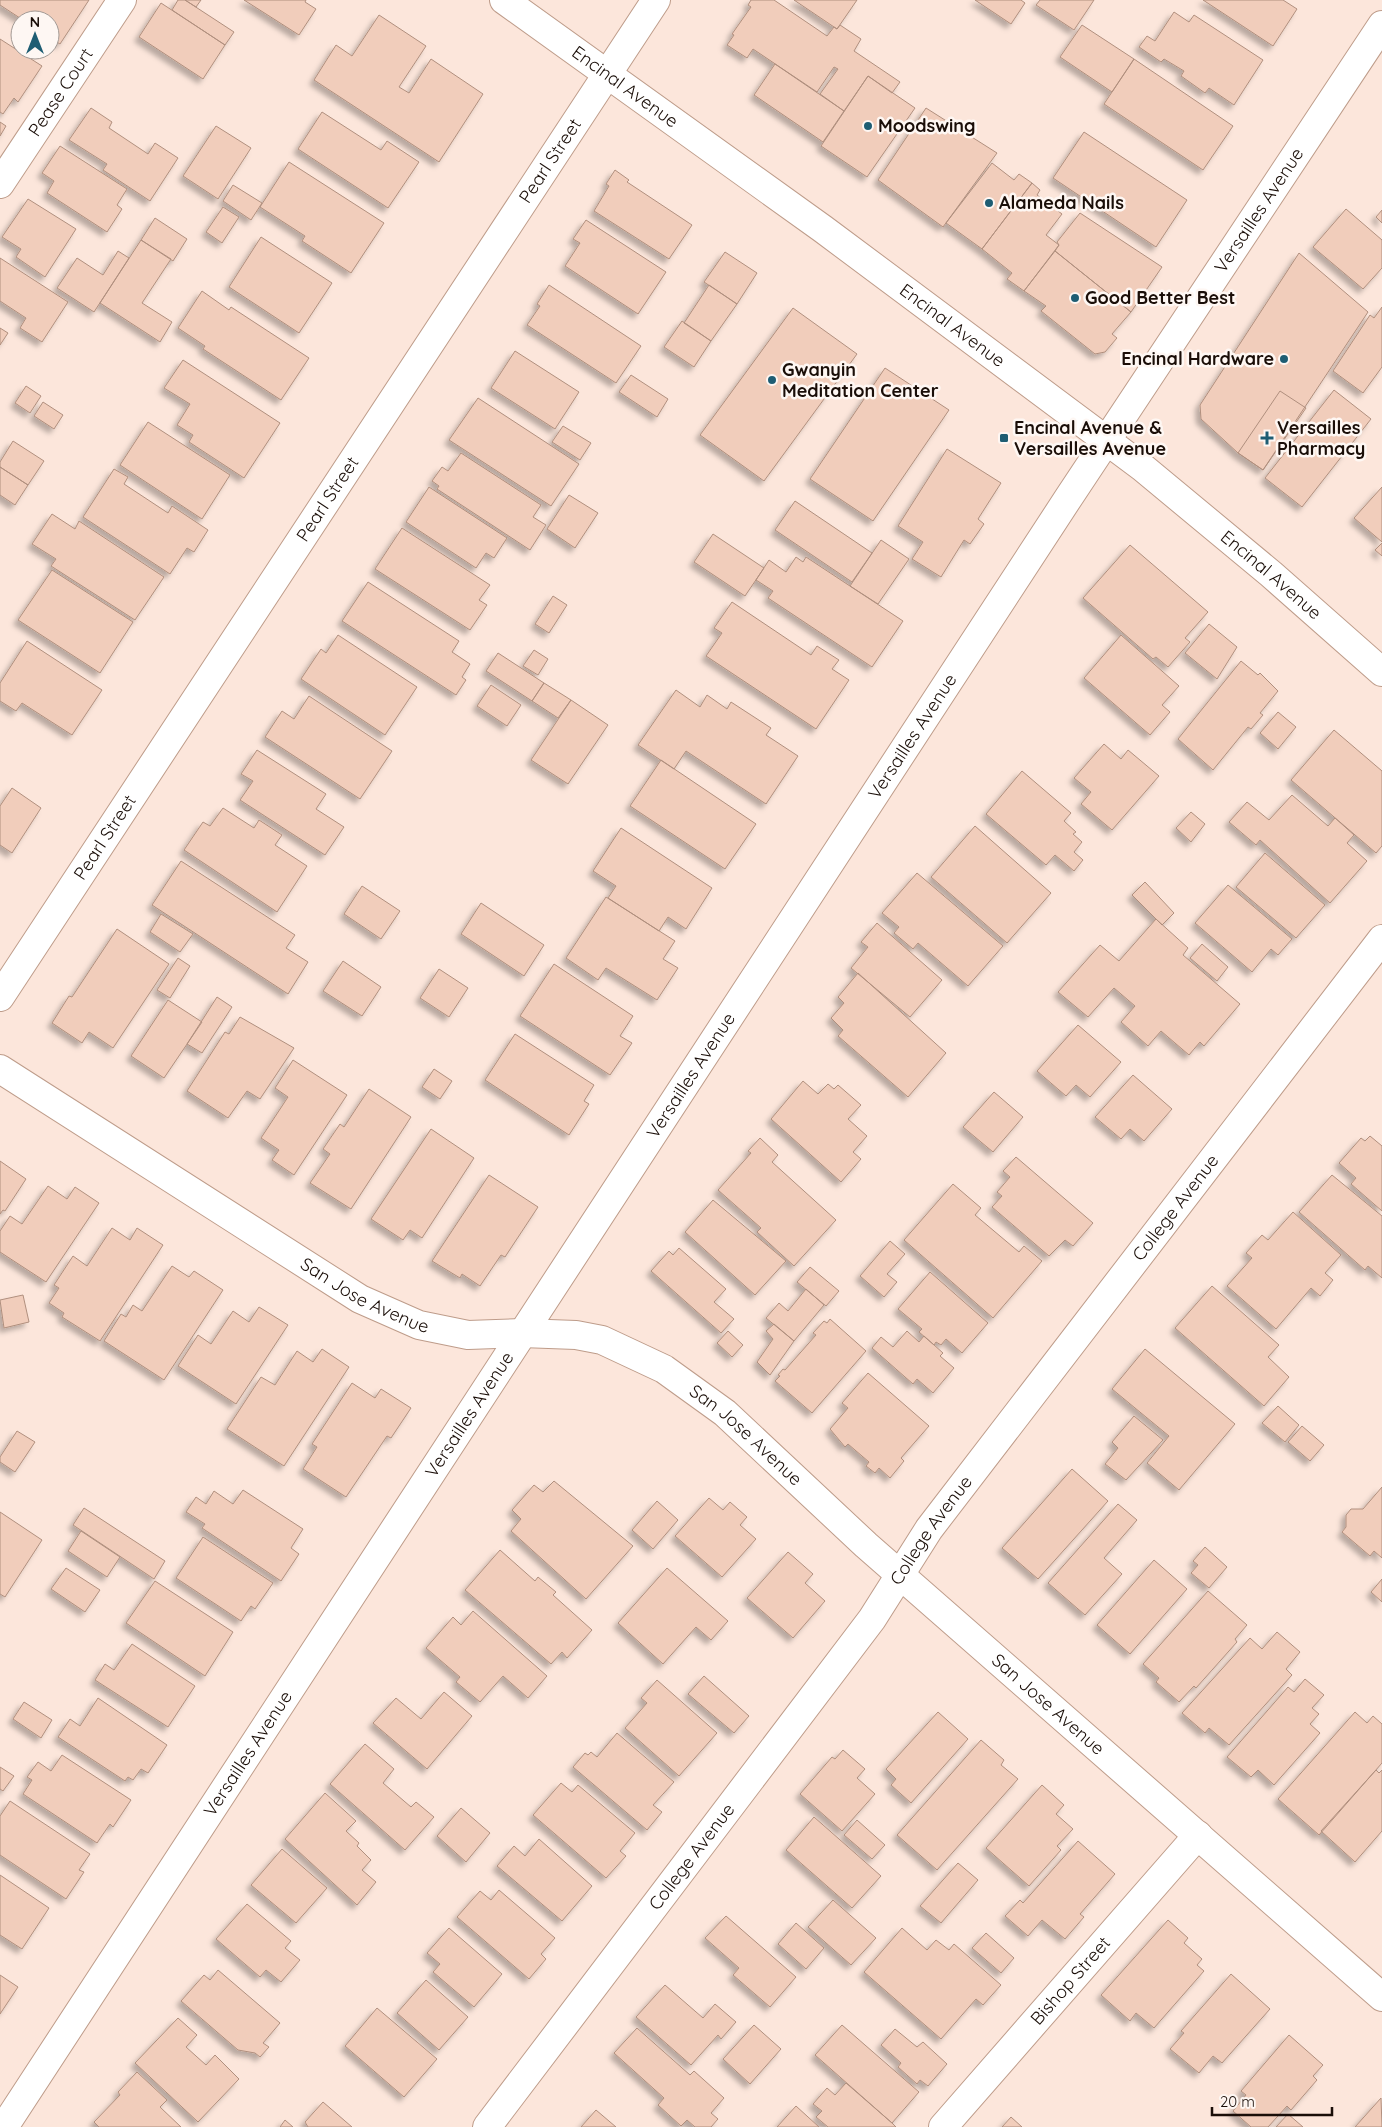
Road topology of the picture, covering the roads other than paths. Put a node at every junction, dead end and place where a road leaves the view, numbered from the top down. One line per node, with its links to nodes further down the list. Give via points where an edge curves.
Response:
1 (122, 0): 6 (street, Pease Court)
2 (504, 0): 5 (street, Encinal Avenue)
3 (656, 0): 5 (street, Pearl Street)
4 (1382, 25): 7 (street, Versailles Avenue)
5 (607, 75): 7 (street, Encinal Avenue, via 823,229); 10 (street, Pearl Street)
6 (0, 184)
7 (1107, 440): 8 (street, Encinal Avenue, via 1186,502); 12 (street, Versailles Avenue)
8 (1382, 672)
9 (1382, 939): 13 (street, College Avenue, via 929,1528)
10 (0, 997)
11 (0, 1069): 12 (street, San Jose Avenue, via 360,1298 419,1325 468,1335)
12 (522, 1333): 13 (street, San Jose Avenue, via 576,1335 602,1340 664,1369 725,1413); 16 (street, Versailles Avenue)
13 (900, 1574): 14 (street, San Jose Avenue); 17 (street, College Avenue, via 872,1619)
14 (1198, 1835): 15 (street, San Jose Avenue); 18 (street, Bishop Street)
15 (1382, 1997)
16 (4, 2127)
17 (487, 2127)
18 (943, 2127)

